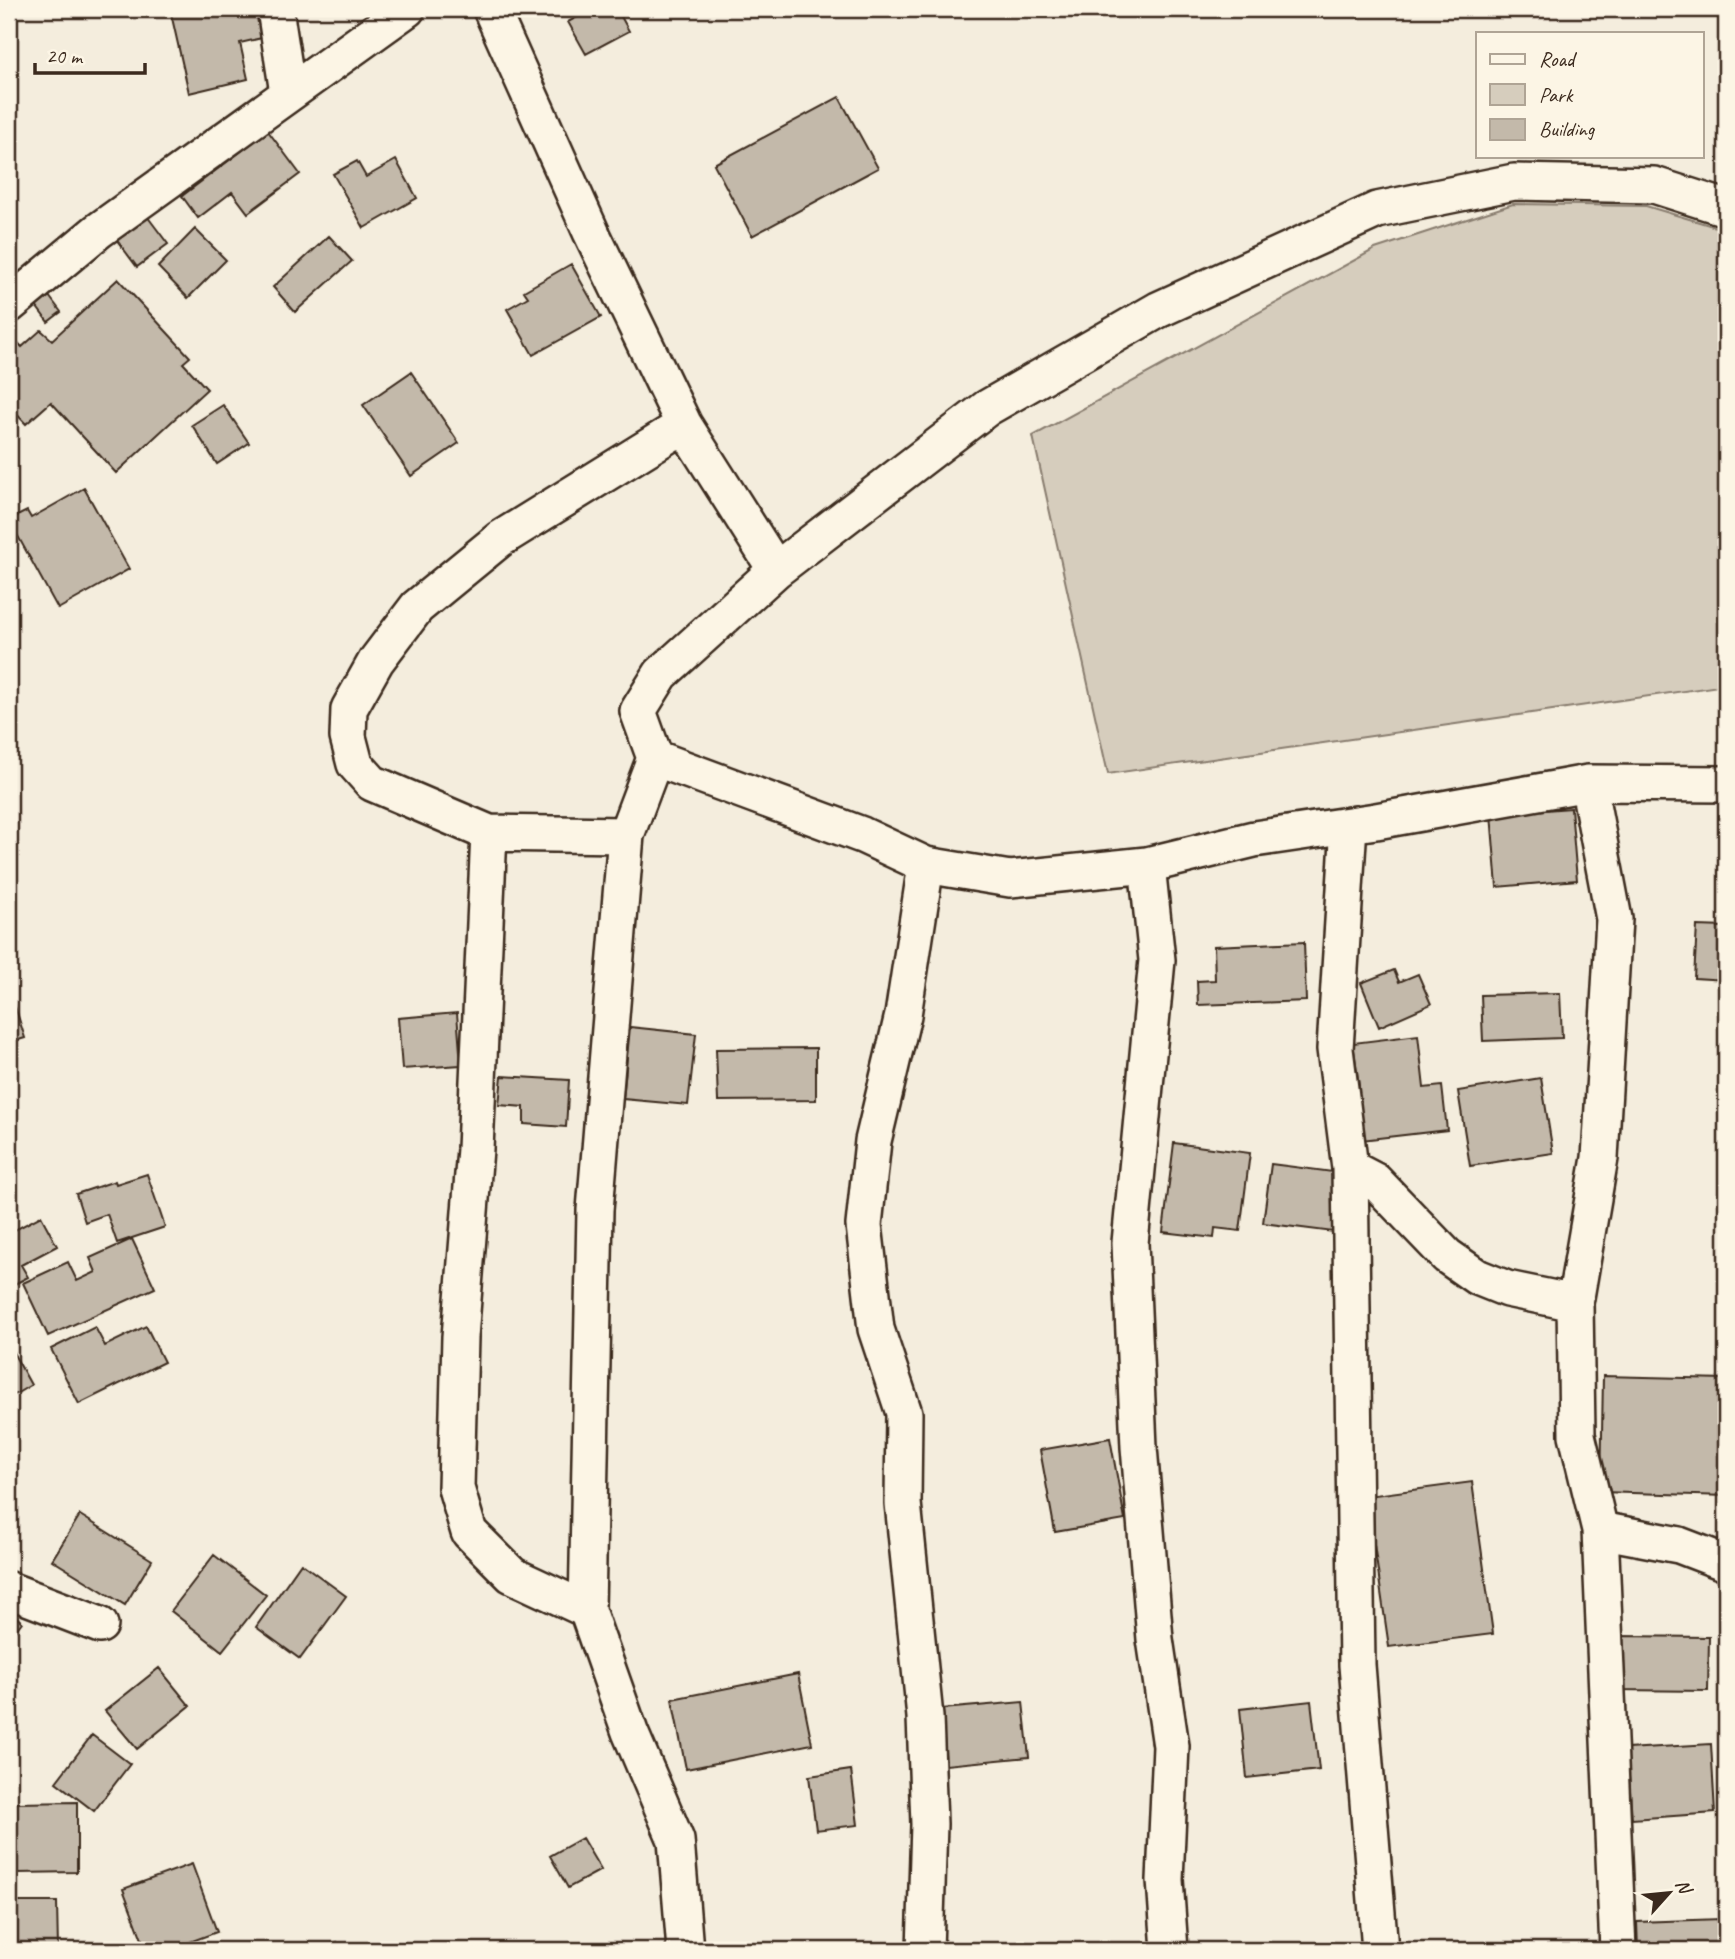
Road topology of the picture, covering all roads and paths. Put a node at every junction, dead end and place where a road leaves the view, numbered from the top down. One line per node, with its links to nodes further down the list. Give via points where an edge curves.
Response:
1 (275, 9): 4 (street)
2 (407, 9): 4 (street)
3 (491, 9): 7 (street)
4 (288, 93): 6 (street, via 99,230)
5 (1726, 208): 8 (street, via 1654,185 1514,182 1377,210 1158,310 987,408)
6 (9, 305)
7 (684, 425): 8 (street); 13 (street, via 500,539 417,607 376,661 349,709 348,737 355,764 372,783)
8 (776, 570): 9 (street, via 661,674 638,711)
9 (655, 758): 14 (street); 16 (street, via 862,835)
10 (1588, 783): 11 (street); 12 (street); 18 (street, via 1614,919 1600,1158)
11 (1726, 784)
12 (1349, 825): 15 (street, via 1254,839); 17 (street, via 1335,1049)
13 (489, 833): 14 (street); 22 (street, via 475,1149 460,1337 456,1489 469,1532 512,1575)
14 (626, 835): 22 (street, via 595,1210)
15 (1147, 864): 16 (street, via 1010,879); 26 (street, via 1157,960 1130,1243 1139,1447 1155,1639 1171,1746 1165,1880)
16 (926, 865): 25 (street, via 903,1016 873,1141 864,1225 876,1329 904,1413 903,1503 925,1717 929,1824)
17 (1350, 1168): 18 (street, via 1375,1181 1447,1256 1477,1277 1507,1289); 27 (street, via 1357,1665)
18 (1575, 1303): 19 (street, via 1577,1435)
19 (1600, 1530): 20 (street, via 1679,1545); 28 (street)
20 (1726, 1563)
21 (9, 1590): 23 (street)
22 (587, 1610): 24 (street, via 630,1732 676,1840)
23 (100, 1625)
24 (685, 1950)
25 (925, 1950)
26 (1170, 1950)
27 (1380, 1950)
28 (1618, 1950)

